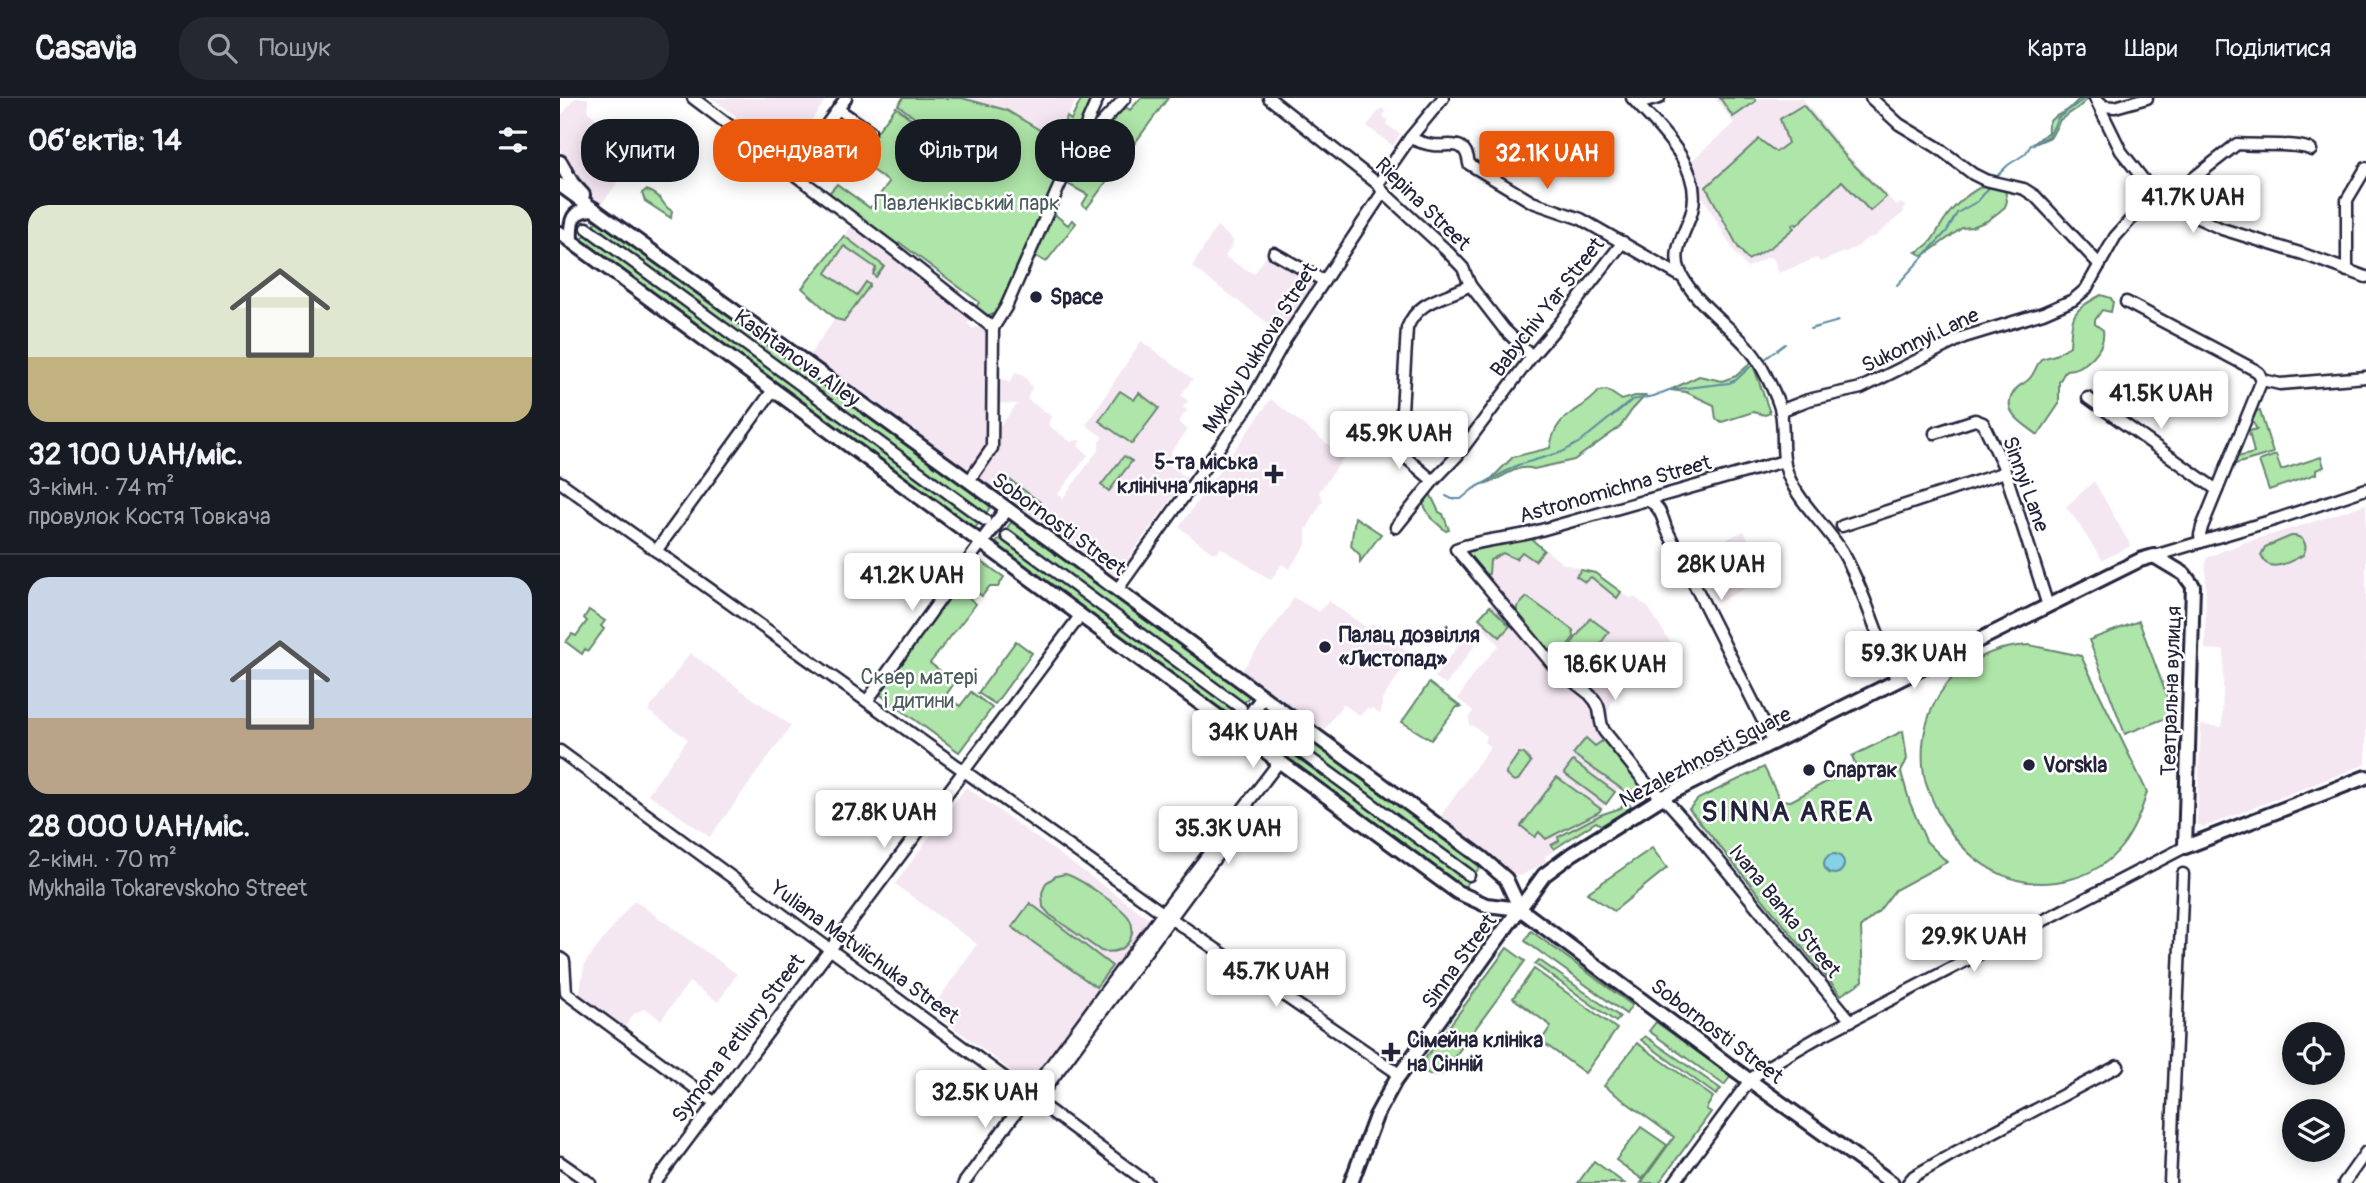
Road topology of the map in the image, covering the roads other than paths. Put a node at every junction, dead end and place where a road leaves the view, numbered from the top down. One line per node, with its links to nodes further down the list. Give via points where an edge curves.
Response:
1 (693, 98): 13 (street)
2 (846, 98): 12 (street)
3 (1098, 98): 16 (street)
4 (1125, 98): 17 (street)
5 (1269, 98): 25 (street, Riepina Street)
6 (1443, 98): 18 (street, Mykoly Dukhova Street)
7 (1659, 98): 10 (street)
8 (1871, 98): 32 (street, via 1899,124 1967,170 2035,195)
9 (2147, 98): 11 (street, via 2115,107)
10 (1635, 101): 34 (street, via 1681,157 1692,183 1693,207 1677,255)
11 (2099, 101): 26 (street, via 2121,151)
12 (838, 109): 14 (street); 15 (street)
13 (721, 119)
14 (831, 119)
15 (853, 119)
16 (1089, 119)
17 (1105, 119)
18 (1410, 138): 25 (street, Mykoly Dukhova Street); 30 (street, via 1431,145 1459,146 1469,164 1521,195)
19 (2311, 150): 26 (street, Sukonnyi Lane, via 2304,145 2237,144)
20 (560, 162): 27 (main road)
21 (2366, 168): 33 (street, via 2347,200)
22 (804, 182): 39 (street)
23 (1062, 182): 39 (street)
24 (560, 185): 27 (main road, Sobornosti Street)
25 (1380, 188): 36 (street, Mykoly Dukhova Street); 37 (street, Riepina Street, via 1463,268)
26 (2160, 201): 32 (street, Sukonnyi Lane, via 2125,225); 33 (street, via 2204,223)
27 (594, 209): 29 (main road, via 575,215); 49 (main road, Sobornosti Street)
28 (587, 228): 58 (street, Kashtanova Alley)
29 (565, 237): 43 (main road, Sobornosti Street)
30 (1623, 242): 34 (street); 40 (street, Babychiv Yar Street)
31 (1275, 253): 36 (street)
32 (2099, 265): 45 (street, Sukonnyi Lane, via 2083,292 2065,304 1964,337 1870,385 1808,400)
33 (2347, 271): 35 (street)
34 (1683, 277): 45 (street, via 1759,361)
35 (2366, 277)
36 (1324, 281): 67 (street, Mykoly Dukhova Street, via 1248,407)
37 (1470, 285): 40 (street, Riepina Street); 50 (street, via 1428,303 1407,328 1402,411 1395,441 1404,456)
38 (2126, 302): 42 (street, via 2255,370)
39 (993, 328): 49 (street, via 992,448)
40 (1532, 356): 50 (street, Babychiv Yar Street)
41 (2366, 377): 42 (street, via 2280,384)
42 (2262, 380): 52 (street)
43 (773, 390): 63 (main road, Sobornosti Street); 65 (street)
44 (2088, 398): 52 (street)
45 (1781, 413): 47 (street)
46 (1935, 433): 48 (street, Sinnyi Lane, via 1980,421)
47 (1784, 461): 54 (street, Astronomichna Street); 70 (street, via 1792,484 1846,557)
48 (2005, 472): 59 (street); 68 (street, Sinnyi Lane)
49 (969, 481): 57 (main road, Sobornosti Street)
50 (1433, 481): 60 (street, Babychiv Yar Street)
51 (560, 482): 65 (street)
52 (2217, 489): 62 (street)
53 (2366, 489): 62 (street)
54 (1673, 493): 55 (street, Astronomichna Street); 56 (street)
55 (1642, 500): 56 (street); 64 (street, Astronomichna Street, via 1520,536)
56 (1658, 508): 76 (street)
57 (1007, 509): 63 (main road); 67 (main road, Sobornosti Street)
58 (985, 520)
59 (1842, 526)
60 (1396, 527)
61 (1007, 536): 73 (street)
62 (2201, 542): 66 (street)
63 (981, 543): 69 (main road, Sobornosti Street); 72 (street)
64 (1456, 549): 82 (street, Ivana Banka Street, via 1554,666 1601,707 1604,730 1650,788)
65 (656, 551): 72 (street)
66 (2154, 556): 68 (main road, Nezalezhnosti Square); 83 (main road, Театральна вулиця, via 2184,574 2193,586)
67 (1117, 590): 71 (main road, Sobornosti Street)
68 (2048, 606): 70 (main road, Nezalezhnosti Square)
69 (1080, 616): 75 (main road, Sobornosti Street); 80 (street, Symona Petliury Street)
70 (1897, 681): 76 (main road, Nezalezhnosti Square)
71 (1263, 697): 74 (main road, Sobornosti Street); 75 (main road)
72 (867, 701): 80 (street)
73 (1241, 708)
74 (1299, 723): 79 (main road); 86 (main road, Sobornosti Street, via 1491,865 1506,879)
75 (1238, 731): 79 (main road, Sobornosti Street)
76 (1773, 741): 82 (main road, Nezalezhnosti Square)
77 (1293, 746): 85 (street)
78 (560, 751): 88 (street, Yuliana Matviichuka Street)
79 (1276, 760): 86 (main road, Sobornosti Street, via 1457,892 1486,905); 87 (street)
80 (963, 771): 87 (street); 88 (street, Symona Petliury Street)
81 (2366, 777): 83 (main road)
82 (1663, 797): 86 (main road, Nezalezhnosti Square, via 1544,875); 90 (street, Ivana Banka Street)
83 (2185, 847): 90 (street)
84 (2183, 874): 106 (street)
85 (1469, 875)
86 (1520, 909): 92 (main road, Sinna Street); 93 (main road, Sobornosti Street)
87 (1167, 916): 92 (street); 94 (street)
88 (829, 949): 94 (street, Yuliana Matviichuka Street); 95 (street, Symona Petliury Street)
89 (560, 958): 95 (street, via 564,961 564,990 572,998)
90 (1851, 1021): 93 (street)
91 (2118, 1066): 105 (street, via 1954,1153)
92 (1399, 1074): 102 (main road, Sinna Street, via 1376,1116)
93 (1750, 1080): 103 (street); 104 (main road, Sobornosti Street)
94 (1033, 1099): 100 (street); 101 (street, Yuliana Matviichuka Street)
95 (714, 1102): 99 (street, Symona Petliury Street)
96 (2366, 1152): 107 (street)
97 (560, 1162): 98 (street)
98 (590, 1183)
99 (655, 1183)
100 (964, 1183)
101 (1148, 1183)
102 (1351, 1183)
103 (1674, 1183)
104 (1892, 1183)
105 (1908, 1183)
106 (2170, 1183)
107 (2344, 1183)

